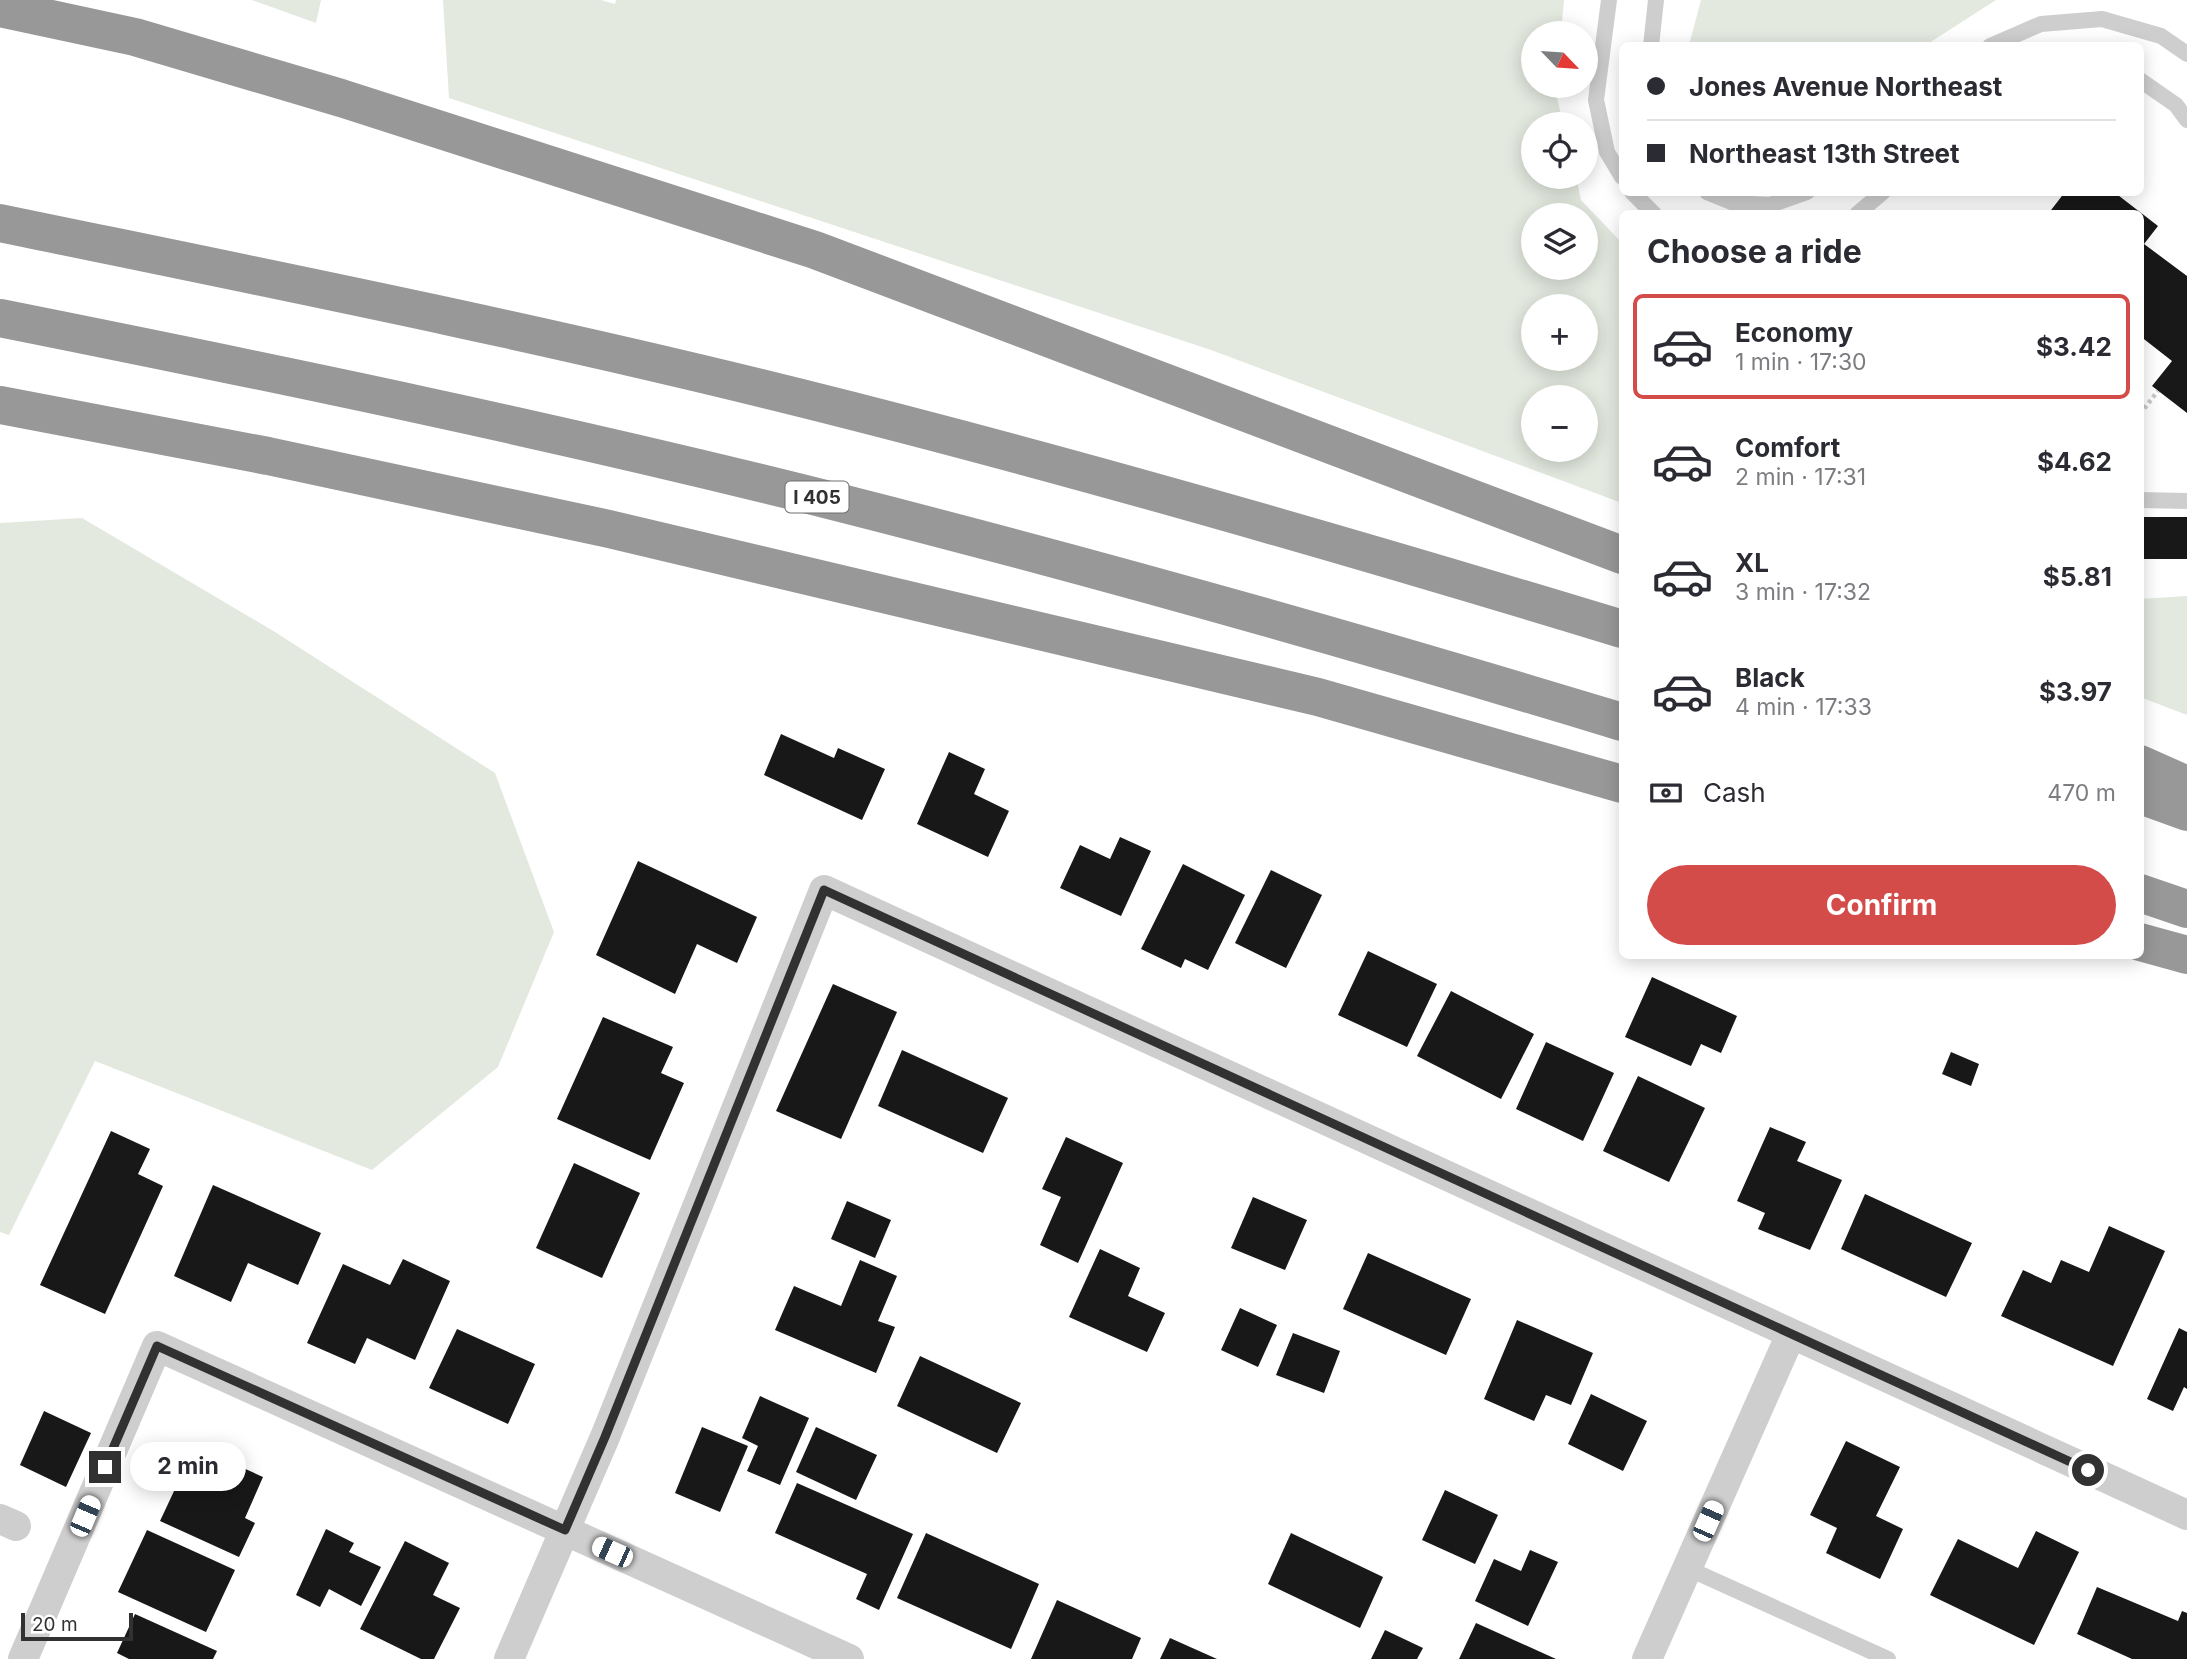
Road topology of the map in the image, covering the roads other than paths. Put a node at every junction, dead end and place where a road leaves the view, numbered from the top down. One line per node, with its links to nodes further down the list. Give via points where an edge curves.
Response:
1 (80, 0): 5 (highway)
2 (1609, 0): 11 (lane, via 1596,100 1607,152)
3 (1656, 0): 6 (lane)
4 (0, 8): 5 (highway)
5 (135, 37): 23 (highway, via 341,97 815,250)
6 (1651, 42)
7 (1999, 42): 8 (lane, via 2041,23 2102,19 2161,36)
8 (2187, 54)
9 (2144, 83): 10 (lane, via 2176,105)
10 (2187, 120)
11 (1619, 172)
12 (1636, 196): 16 (lane)
13 (1717, 196): 14 (lane, via 1734,203 1770,205)
14 (1796, 196)
15 (1878, 196): 17 (lane)
16 (1650, 210)
17 (1862, 210)
18 (9, 225): 24 (highway, via 353,296 792,396 1249,518)
19 (0, 318): 25 (highway, I 405, via 342,387 836,502 1394,652)
20 (0, 405): 27 (highway, via 281,458 608,529 1318,697)
21 (2144, 500): 22 (lane)
22 (2187, 501)
23 (1619, 554)
24 (1619, 628)
25 (1619, 721)
26 (2144, 766): 28 (highway)
27 (1619, 783)
28 (2187, 785)
29 (2144, 796): 30 (highway)
30 (2187, 812)
31 (2144, 893): 32 (highway)
32 (2187, 909)
33 (2144, 943): 34 (highway)
34 (2187, 956)
35 (1791, 1334): 36 (street); 37 (street, via 824,890); 38 (street)
36 (2187, 1515)
37 (565, 1530): 39 (street, via 157,1346); 40 (street); 41 (street)
38 (1687, 1568): 42 (street); 43 (lane)
39 (23, 1659)
40 (509, 1659)
41 (849, 1659)
42 (1647, 1659)
43 (1888, 1659)

